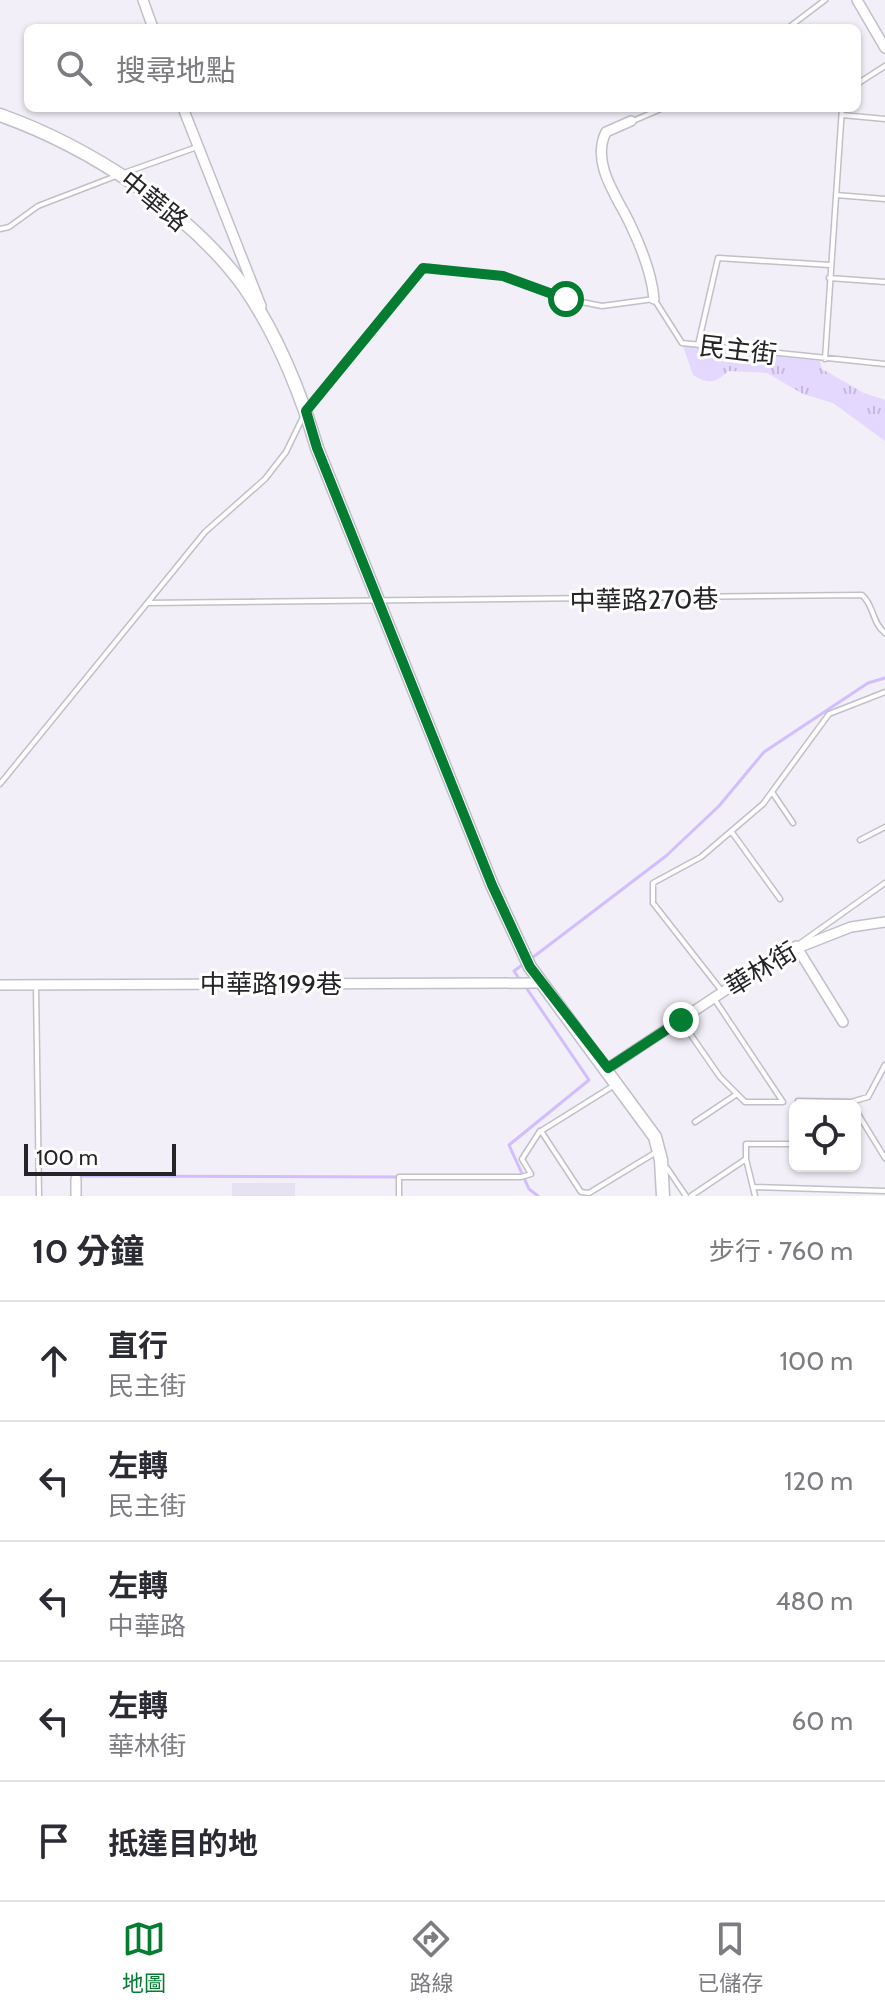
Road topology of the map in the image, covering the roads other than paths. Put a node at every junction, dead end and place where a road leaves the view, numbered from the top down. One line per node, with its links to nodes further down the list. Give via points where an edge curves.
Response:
1 (143, 0): 4 (street)
2 (825, 0): 5 (lane)
3 (857, 0): 6 (street)
4 (152, 24)
5 (793, 24)
6 (885, 48)
7 (885, 66): 8 (lane)
8 (861, 81)
9 (184, 112): 15 (street, 中華路)
10 (656, 112): 14 (lane)
11 (0, 115): 16 (main road, 中華路, via 44,131)
12 (842, 115): 13 (lane); 17 (lane)
13 (885, 119)
14 (631, 121): 23 (street, via 606,132 603,164 637,240)
15 (197, 147): 16 (lane); 24 (street, 中華路)
16 (123, 174): 19 (lane, via 38,206); 24 (main road, 中華路, via 208,246 244,287)
17 (836, 195): 18 (lane); 20 (lane)
18 (885, 199)
19 (0, 229)
20 (830, 265): 21 (lane); 25 (lane, via 718,258)
21 (829, 278): 22 (lane); 26 (lane)
22 (885, 282)
23 (654, 299): 25 (lane, 民主街, via 682,343); 28 (lane, via 602,306 503,276 423,268)
24 (270, 334): 28 (main road, 中華路)
25 (698, 346): 26 (lane, 民主街)
26 (825, 359): 27 (lane, 民主街)
27 (885, 364)
28 (306, 411): 29 (main road, 中華路); 30 (lane, via 286,452 265,479 205,532)
29 (379, 602): 30 (lane); 31 (lane, 中華路270巷, via 862,595); 43 (main road, 中華路, via 492,885)
30 (147, 603): 33 (lane)
31 (885, 633)
32 (885, 692): 34 (lane, via 829,714)
33 (0, 784)
34 (772, 791): 35 (lane); 37 (lane)
35 (793, 823)
36 (885, 827): 38 (lane)
37 (731, 831): 40 (lane); 46 (lane, via 701,857 653,883 653,903)
38 (860, 840)
39 (885, 883): 42 (lane)
40 (780, 899)
41 (885, 922): 42 (street, 華林街, via 851,927)
42 (796, 946): 46 (street, 華林街); 48 (street)
43 (542, 983): 45 (street, 中華路199巷); 50 (main road, 中華路)
44 (0, 985): 45 (street, 中華路199巷)
45 (36, 985): 64 (lane)
46 (718, 995): 47 (street, 華林街); 52 (lane, via 783,1102 745,1102)
47 (681, 1020): 50 (street, 華林街); 52 (lane)
48 (843, 1022)
49 (885, 1065): 53 (lane)
50 (608, 1068): 51 (main road, 中華路)
51 (617, 1083): 56 (lane); 58 (main road, 中華路)
52 (737, 1094): 55 (lane)
53 (861, 1101)
54 (861, 1119): 59 (lane)
55 (695, 1122)
56 (541, 1131): 58 (lane, via 581,1192 589,1193); 66 (lane, via 522,1159 531,1174 399,1177)
57 (789, 1144): 60 (lane, via 746,1144)
58 (660, 1155): 67 (main road, 中華路); 68 (lane)
59 (885, 1158)
60 (746, 1159): 62 (lane); 68 (lane)
61 (76, 1179): 65 (street)
62 (754, 1187): 63 (lane); 69 (lane)
63 (885, 1191)
64 (39, 1196)
65 (76, 1196)
66 (399, 1196)
67 (663, 1196)
68 (688, 1196)
69 (755, 1196)

